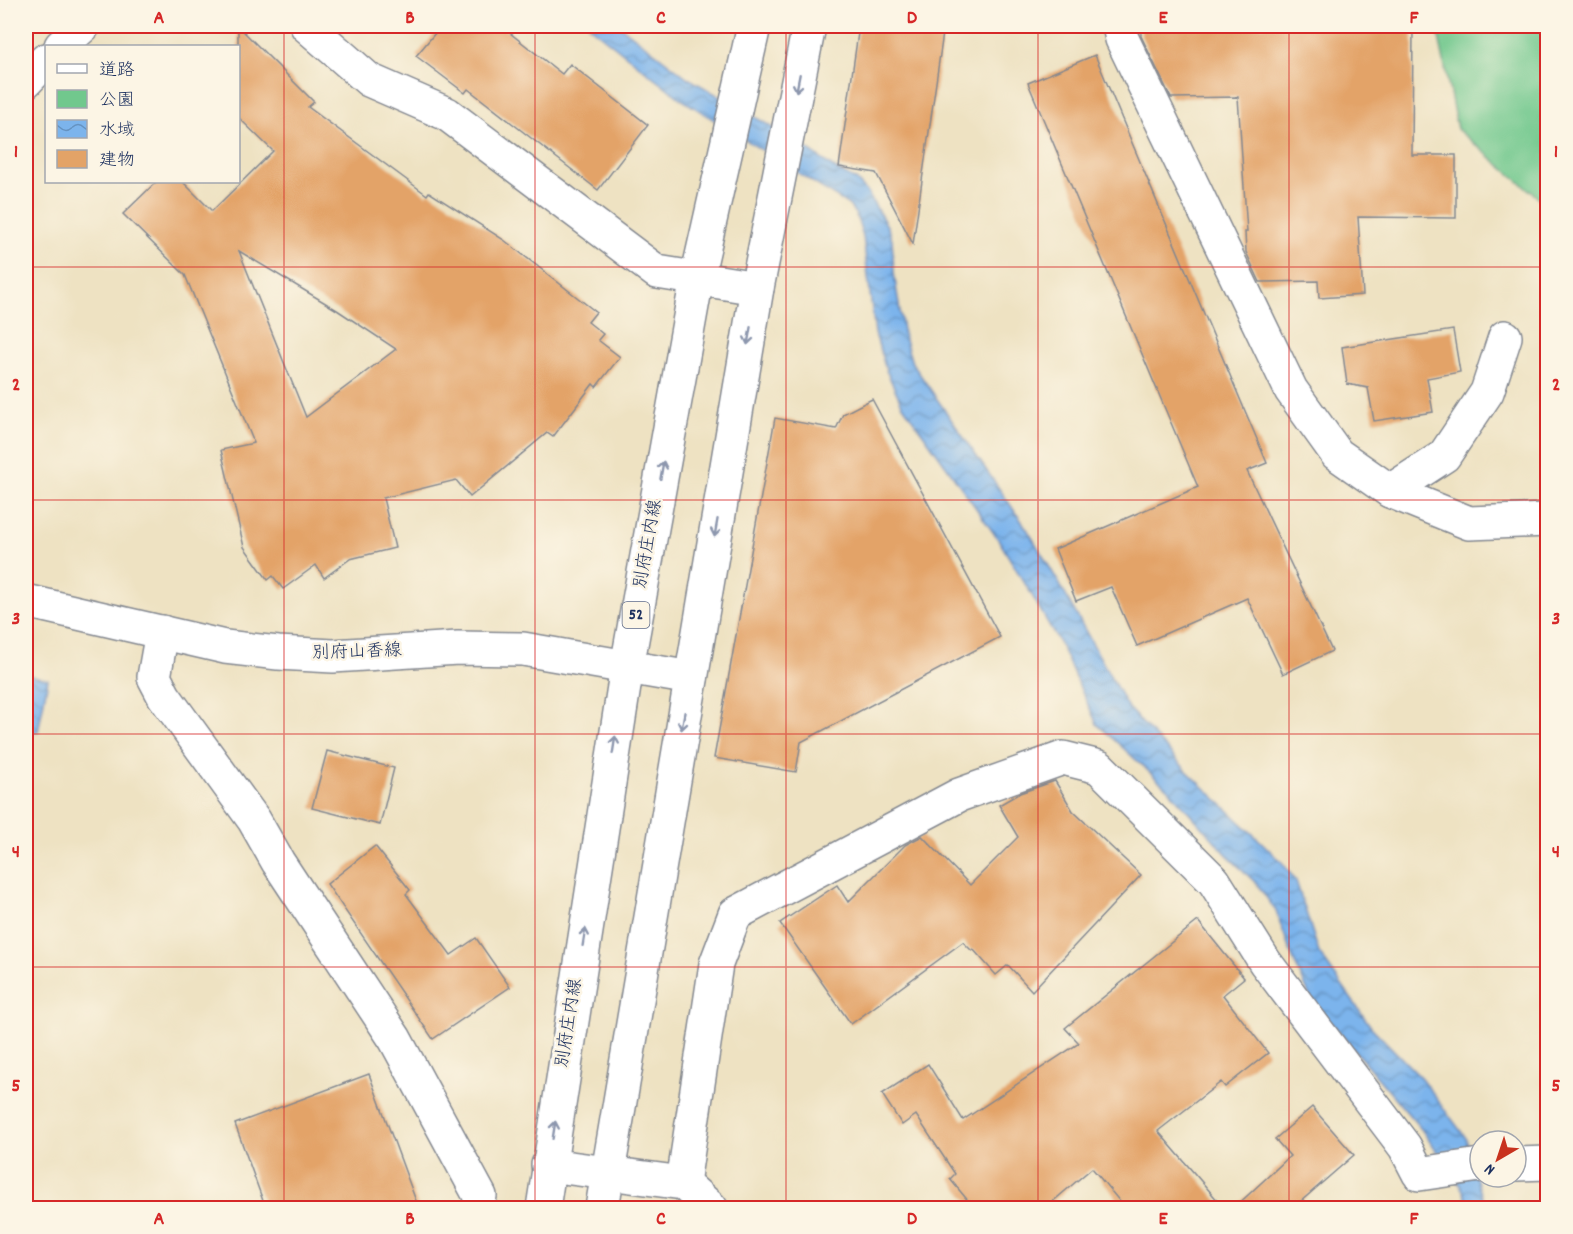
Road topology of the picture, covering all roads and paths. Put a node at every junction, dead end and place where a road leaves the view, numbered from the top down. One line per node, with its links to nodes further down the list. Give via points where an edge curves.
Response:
1 (83, 26): 6 (street)
2 (308, 26): 9 (street, via 369,80 447,114 657,272)
3 (754, 26): 9 (street, 別府庄内線 / 52)
4 (809, 26): 10 (street, one-way to 10)
5 (1119, 26): 12 (street, via 1291,390 1336,453)
6 (62, 45)
7 (45, 61): 8 (street)
8 (26, 81)
9 (697, 278): 10 (street); 16 (street, 別府庄内線 / 52, one-way to 9)
10 (757, 288): 17 (street, one-way to 17)
11 (1505, 337): 12 (street, via 1487,392 1444,456)
12 (1390, 491): 13 (street, via 1469,523)
13 (1548, 520)
14 (26, 601): 15 (street, 別府山香線)
15 (162, 632): 16 (street, 別府山香線, via 225,647 278,653 333,656 458,648 523,649); 24 (street, via 154,677 164,696 254,819 395,1040)
16 (627, 667): 17 (street, 別府山香線); 20 (street, 別府庄内線 / 52, one-way to 16)
17 (691, 678): 22 (street, one-way to 22)
18 (1548, 1163): 19 (street)
19 (1528, 1164)
20 (548, 1165): 22 (street); 25 (street, 別府庄内線 / 52)
21 (1468, 1167): 23 (street, via 1419,1174 1405,1147 1266,962 1214,881 1099,767 1063,758 959,795 735,914 716,964)
22 (606, 1173): 23 (street); 26 (street)
23 (683, 1184): 27 (street)
24 (480, 1196)
25 (543, 1209)
26 (602, 1209)
27 (711, 1209)

